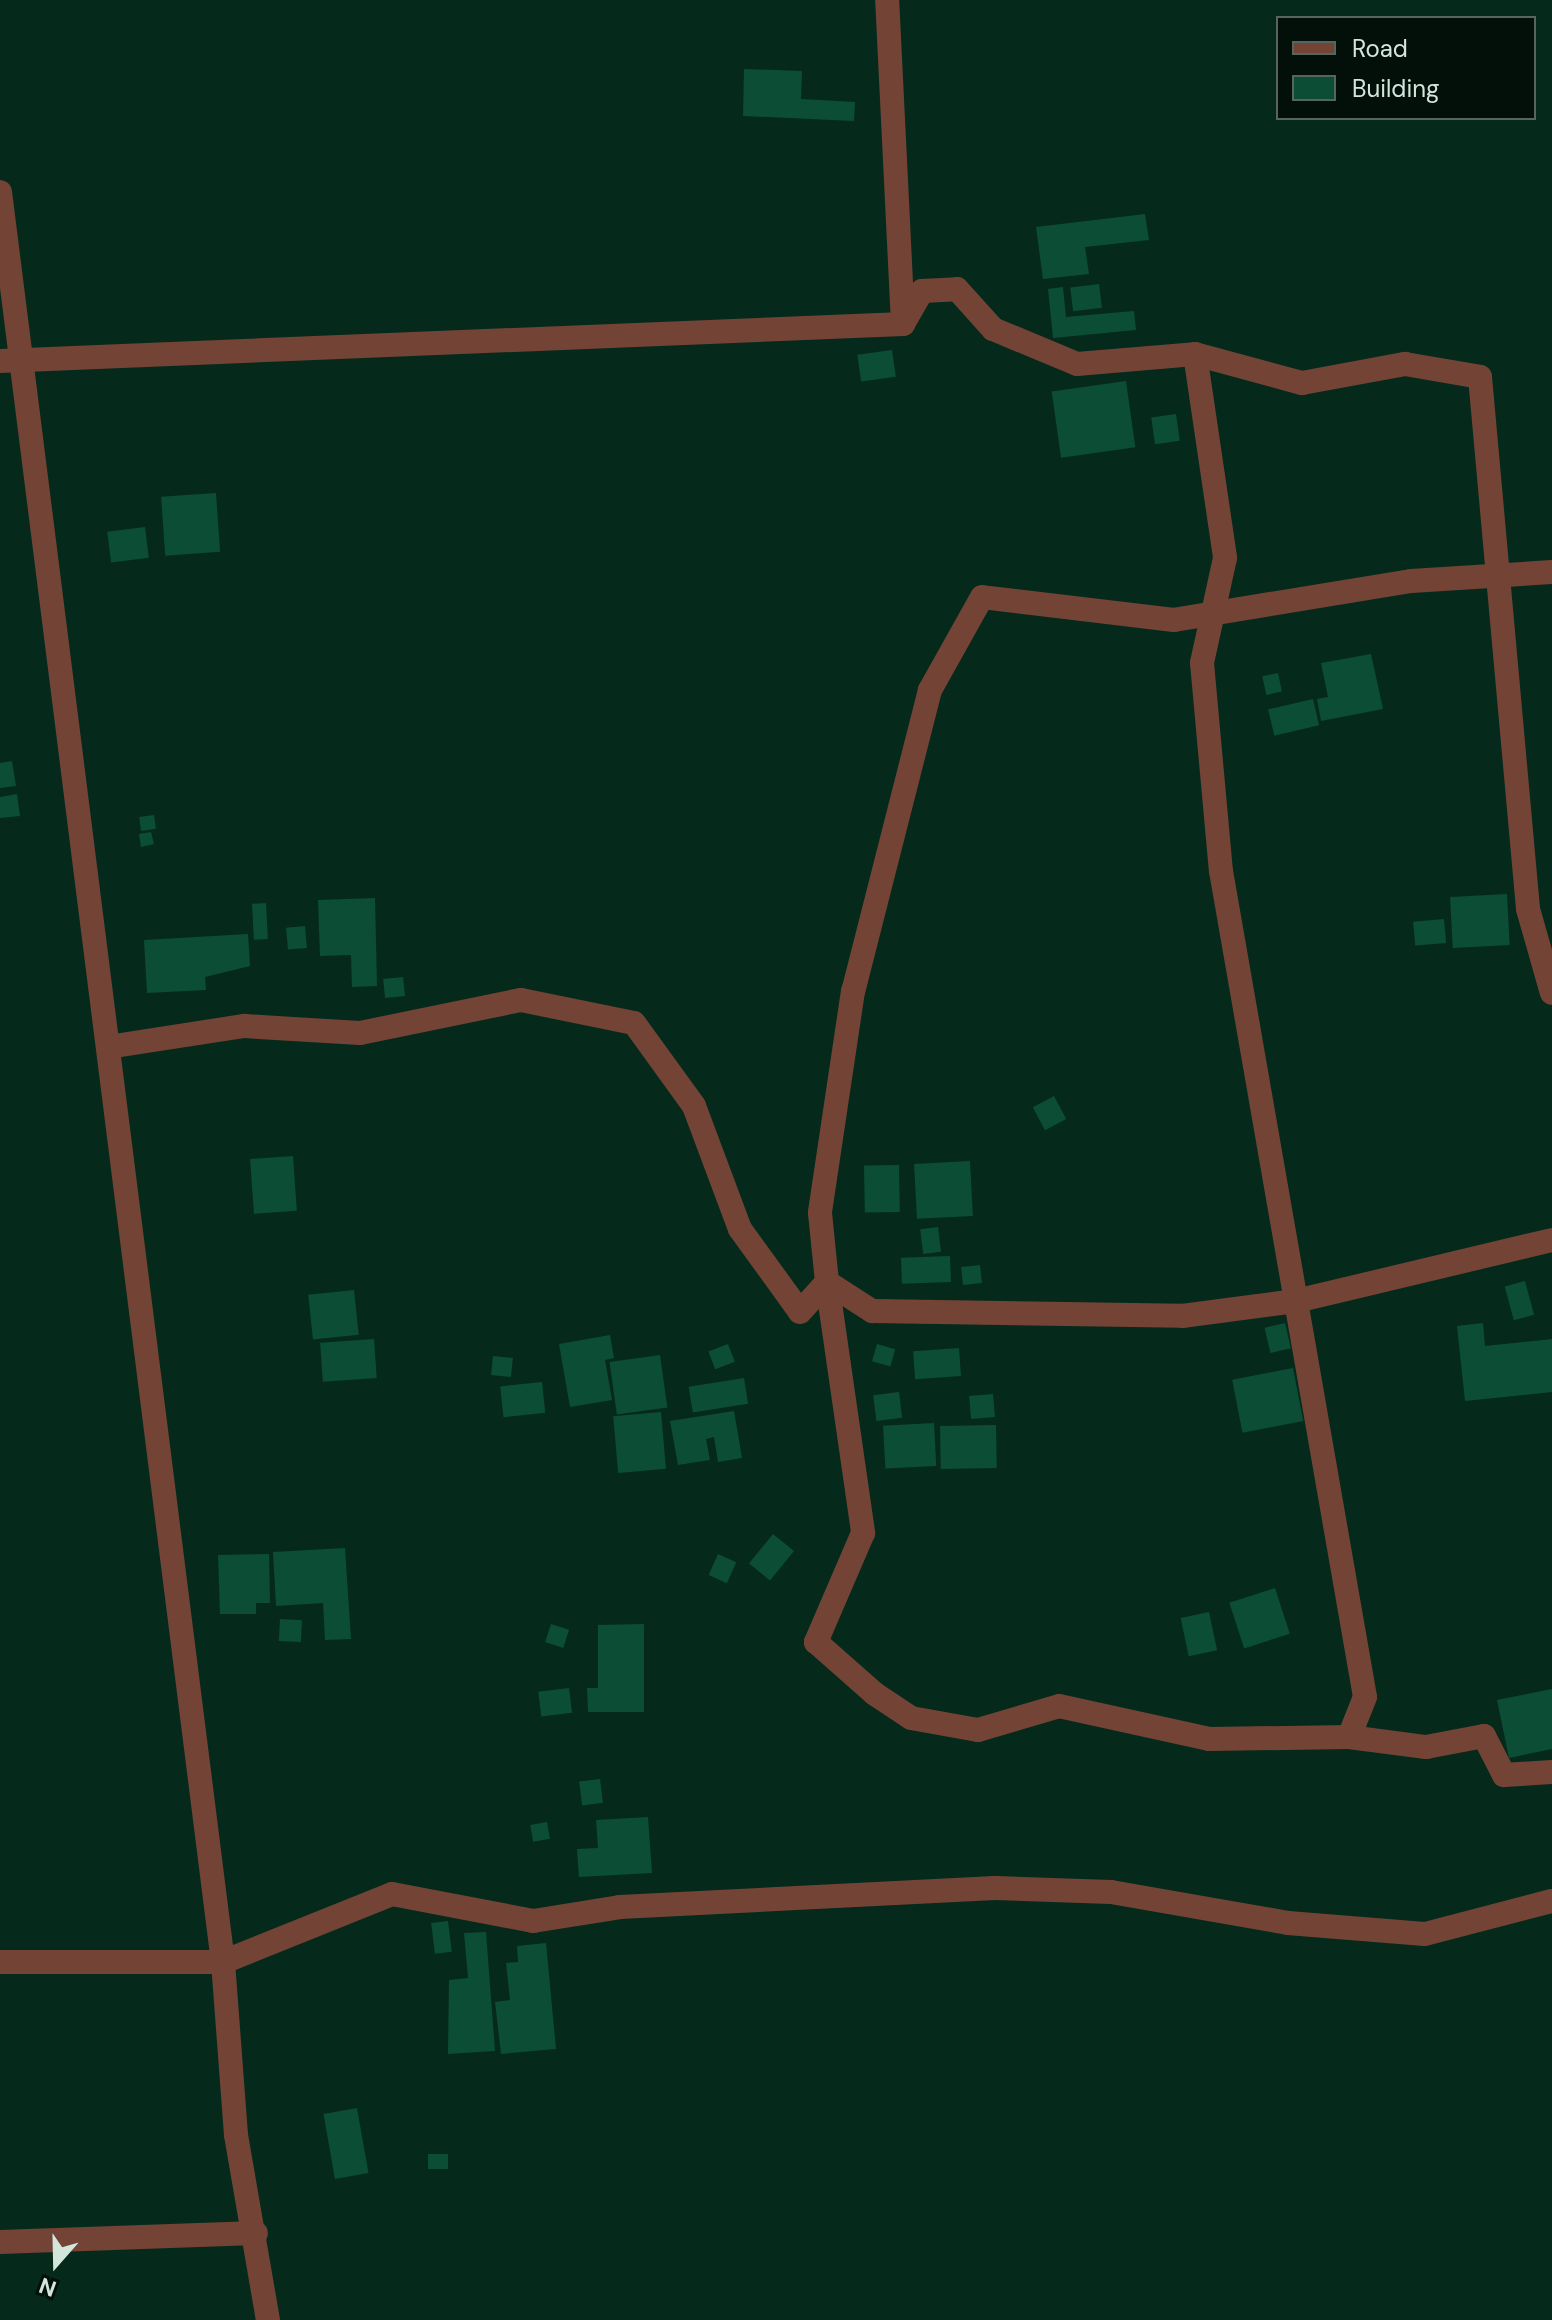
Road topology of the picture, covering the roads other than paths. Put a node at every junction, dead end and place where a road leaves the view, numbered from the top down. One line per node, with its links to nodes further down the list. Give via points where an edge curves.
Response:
1 (887, 0): 3 (street)
2 (0, 192): 5 (street)
3 (903, 324): 4 (street, via 922,291 957,289 993,329 1077,364); 5 (street)
4 (1195, 354): 7 (street, via 1302,383 1405,364 1480,377); 8 (street, via 1225,558)
5 (10, 361): 10 (street)
6 (1552, 572): 7 (street)
7 (1498, 576): 8 (street, via 1411,581); 9 (street, via 1528,909)
8 (1213, 614): 12 (street, via 1174,620 982,597 930,690 853,991 820,1213); 13 (street, via 1202,663 1221,871)
9 (1552, 993)
10 (108, 1047): 12 (street, via 244,1026 360,1033 521,1000 634,1023 694,1106 740,1229 800,1312); 18 (street)
11 (1552, 1240): 13 (street)
12 (827, 1282): 13 (street, via 872,1311 1182,1316); 14 (street, via 863,1533 816,1642 875,1694 911,1718 978,1730 1059,1706 1209,1739)
13 (1296, 1301): 14 (street, via 1365,1697)
14 (1349, 1737): 15 (street, via 1426,1747 1484,1736 1504,1775)
15 (1552, 1772)
16 (1552, 1901): 18 (street, via 1425,1934 1288,1923 1111,1892 995,1888 620,1907 533,1921 392,1894)
17 (0, 1962): 18 (street)
18 (223, 1962): 19 (street, via 236,2135)
19 (256, 2233): 20 (street); 21 (street)
20 (0, 2242)
21 (268, 2320)

